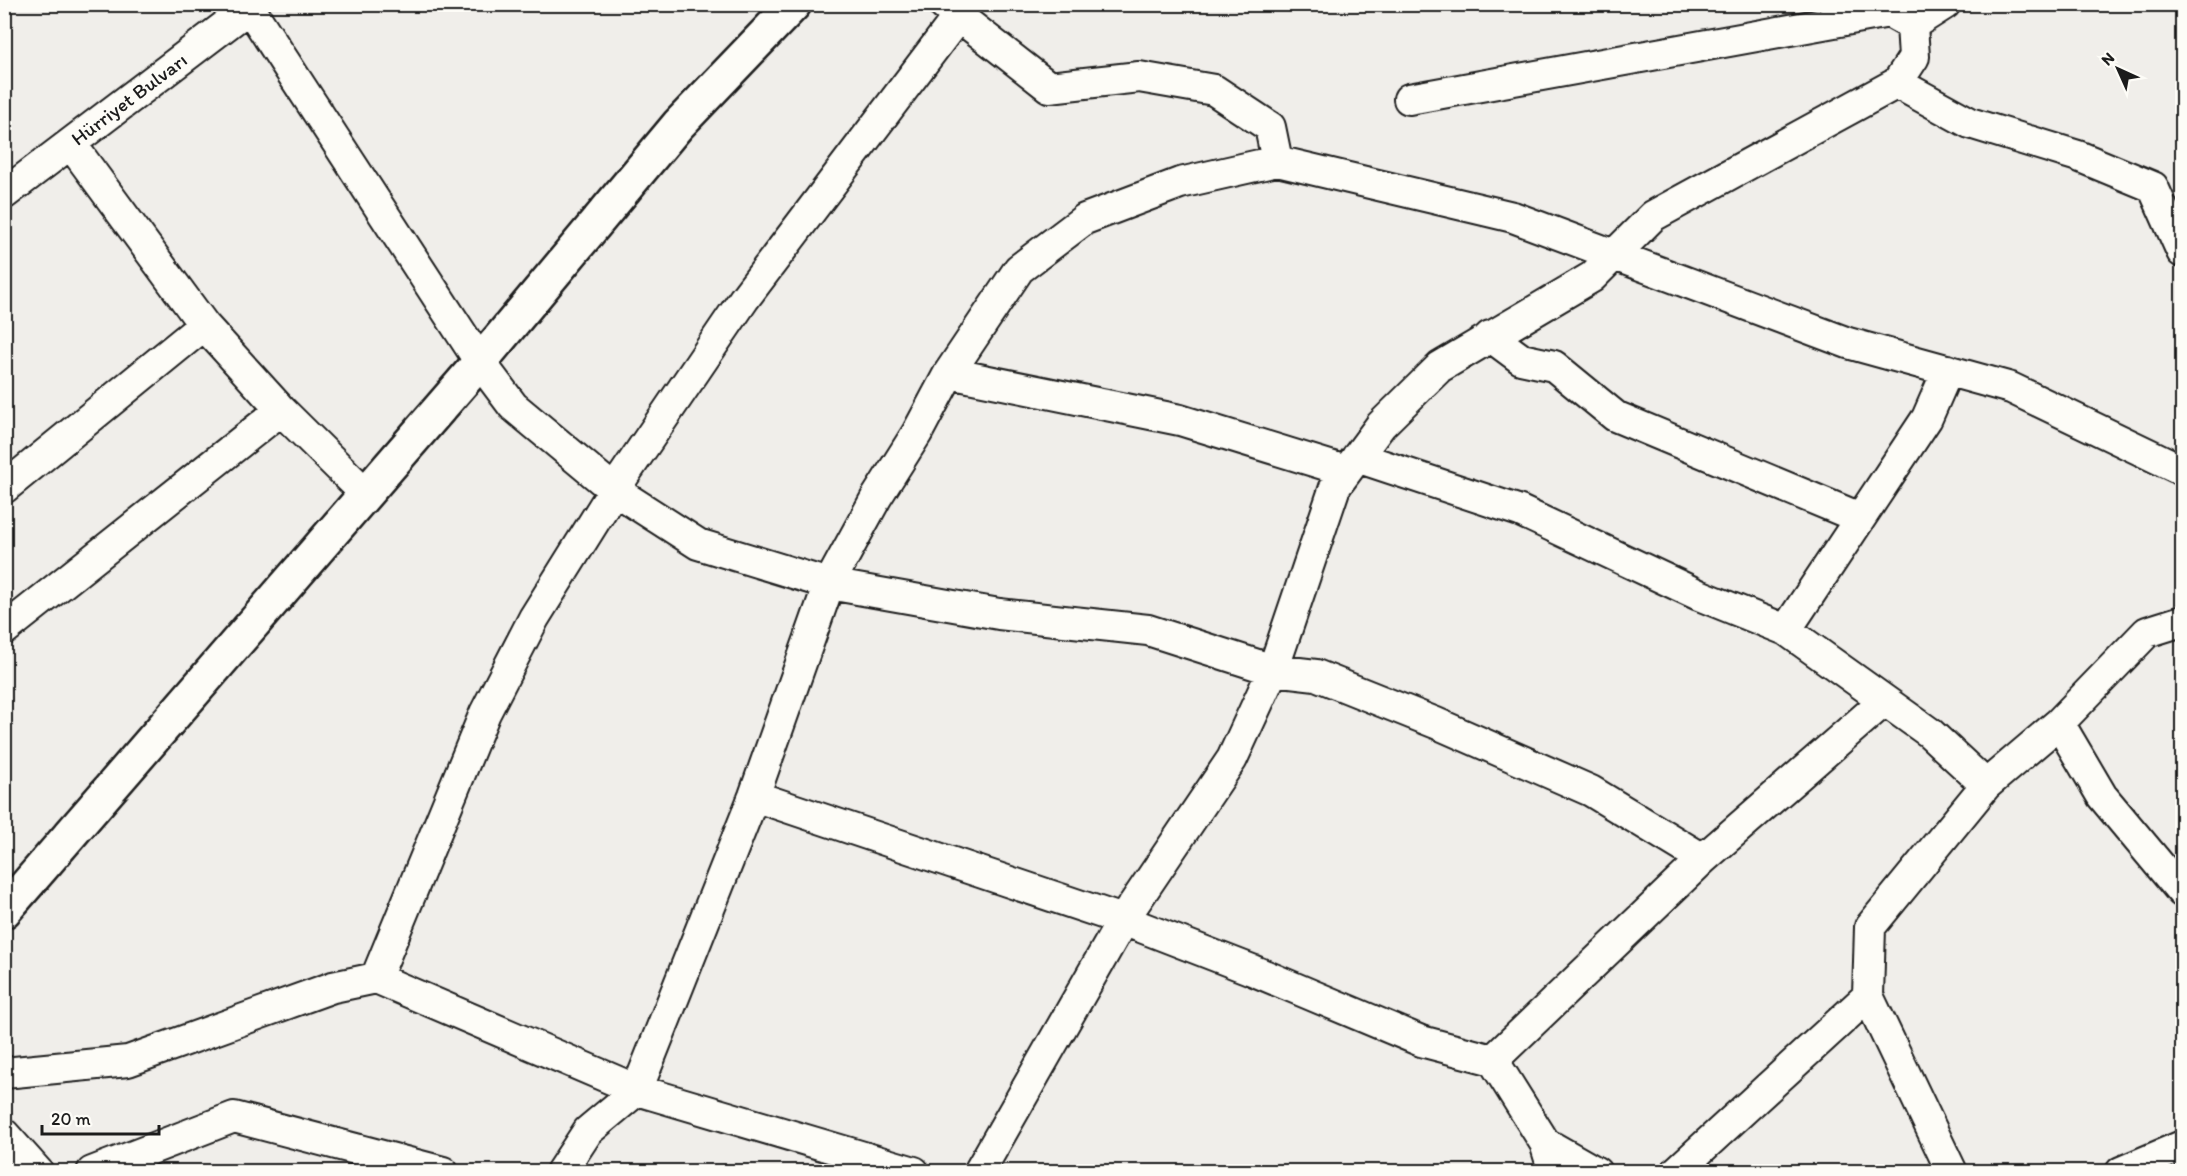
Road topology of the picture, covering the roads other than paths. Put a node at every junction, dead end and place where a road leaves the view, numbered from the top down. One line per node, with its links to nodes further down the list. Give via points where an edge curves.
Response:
1 (795, 4): 15 (street, via 678,125)
2 (1945, 4): 5 (street)
3 (250, 6): 8 (street, Hürriyet Bulvarı); 15 (street)
4 (950, 11): 9 (street, via 1049,87 1139,77 1214,90 1270,127); 22 (street, via 744,299)
5 (1912, 25): 6 (street, via 1914,57); 7 (street, via 1889,12)
6 (1897, 84): 11 (street, via 1970,123 2078,156 2153,187); 12 (street, via 1653,216)
7 (1409, 99)
8 (71, 144): 10 (street, Hürriyet Bulvarı); 13 (street)
9 (1277, 161): 12 (street, via 1513,217); 17 (street, via 1180,183 1085,219 1019,269)
10 (4, 194)
11 (2182, 252)
12 (1613, 256): 14 (street, via 1592,277); 16 (street, via 1848,343)
13 (204, 325): 18 (street); 21 (street)
14 (1490, 336): 19 (street, via 1440,367 1381,425); 24 (street, via 1521,358 1554,366 1615,416)
15 (480, 362): 22 (street, via 513,406); 23 (street)
16 (1948, 370): 20 (street, via 2011,388); 24 (street, via 1927,418)
17 (949, 373): 19 (street, via 1180,420); 25 (street)
18 (281, 410): 23 (street); 27 (street)
19 (1352, 464): 28 (street, via 1521,511 1699,595); 29 (street, via 1335,487)
20 (2182, 470)
21 (4, 488)
22 (614, 490): 25 (street, via 698,544); 38 (street, via 534,618 484,713)
23 (365, 494): 36 (street)
24 (1860, 518): 28 (street)
25 (829, 584): 29 (street, via 999,614 1148,630); 33 (street)
26 (2182, 621): 31 (street, via 2147,632)
27 (4, 630)
28 (1786, 630): 30 (street)
29 (1273, 670): 34 (street, via 1316,675 1591,791); 37 (street, via 1232,759)
30 (1884, 701): 32 (street, via 1930,734); 34 (street)
31 (2059, 723): 32 (street); 35 (street, via 2102,796)
32 (1986, 784): 39 (street, via 1870,927)
33 (754, 796): 37 (street); 42 (street)
34 (1703, 859): 40 (street)
35 (2182, 892)
36 (4, 911)
37 (1123, 920): 40 (street, via 1421,1041); 51 (street)
38 (376, 978): 41 (street, via 333,987 128,1061); 42 (street)
39 (1868, 996): 54 (street); 55 (street)
40 (1493, 1060): 44 (street)
41 (4, 1073)
42 (637, 1090): 49 (street, via 588,1131); 50 (street)
43 (4, 1134): 46 (street)
44 (1545, 1143): 52 (street); 53 (street)
45 (2182, 1146): 56 (street)
46 (38, 1172)
47 (92, 1172): 48 (street, via 234,1117)
48 (443, 1172)
49 (561, 1172)
50 (914, 1172)
51 (979, 1172)
52 (1554, 1172)
53 (1596, 1172)
54 (1676, 1172)
55 (1952, 1172)
56 (2121, 1172)

